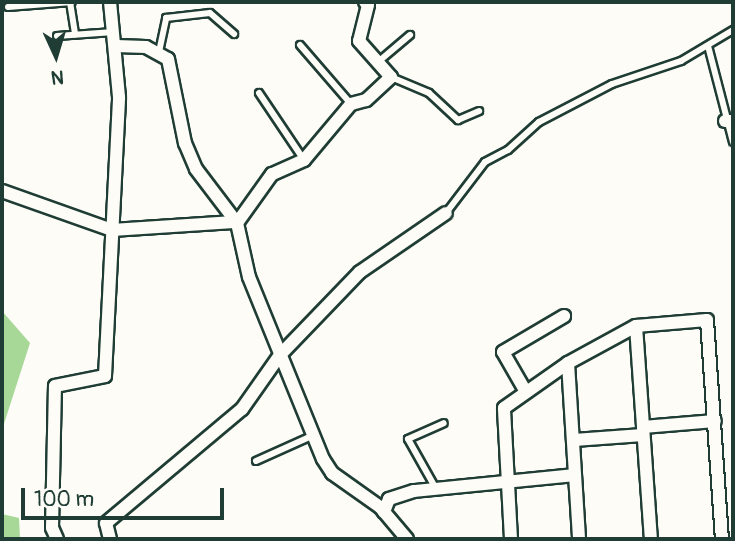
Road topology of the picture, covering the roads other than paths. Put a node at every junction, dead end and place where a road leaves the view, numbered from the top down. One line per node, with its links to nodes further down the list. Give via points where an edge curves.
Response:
1 (71, 2): 4 (lane); 7 (lane)
2 (110, 2): 10 (street)
3 (368, 3): 14 (street, via 359,41)
4 (8, 7)
5 (733, 30): 12 (lane)
6 (234, 34): 13 (lane, via 210,13 166,19)
7 (75, 35): 8 (lane); 10 (lane)
8 (57, 36)
9 (410, 36): 14 (lane)
10 (115, 39): 13 (street); 25 (street, via 119,97)
11 (300, 45): 17 (lane)
12 (708, 46): 19 (lane); 23 (lane, via 681,61 612,84 540,121 508,150 485,162)
13 (159, 52): 24 (street, via 168,59 185,143 196,169)
14 (378, 62): 15 (street)
15 (391, 77): 17 (street, via 366,100); 18 (lane, via 429,93 458,120)
16 (259, 93): 21 (lane)
17 (351, 104): 21 (street)
18 (479, 111)
19 (729, 121): 20 (lane)
20 (733, 142)
21 (304, 160): 24 (street, via 272,174)
22 (2, 191): 25 (street)
23 (446, 213): 28 (street, via 360,272)
24 (235, 223): 25 (street); 28 (street, via 249,277)
25 (112, 230): 43 (street, via 105,376 55,386 52,528)
26 (564, 316): 30 (street, via 503,352)
27 (636, 326): 29 (street); 31 (street, via 707,320); 33 (street)
28 (280, 355): 34 (street); 44 (street, via 242,410 106,523)
29 (568, 363): 30 (street); 35 (street)
30 (526, 392): 40 (street, via 504,408)
31 (715, 421): 33 (street); 38 (street)
32 (444, 423): 41 (lane, via 408,439)
33 (643, 431): 35 (street); 48 (street)
34 (312, 436): 36 (lane); 42 (street, via 332,472)
35 (574, 440): 39 (street)
36 (256, 461)
37 (733, 470): 38 (street)
38 (718, 471): 49 (street)
39 (574, 475): 40 (street); 47 (street)
40 (507, 481): 41 (street); 46 (street)
41 (435, 487): 42 (street, via 397,494)
42 (384, 512): 45 (street)
43 (57, 539)
44 (110, 539)
45 (407, 539)
46 (511, 539)
47 (579, 539)
48 (651, 539)
49 (722, 539)

